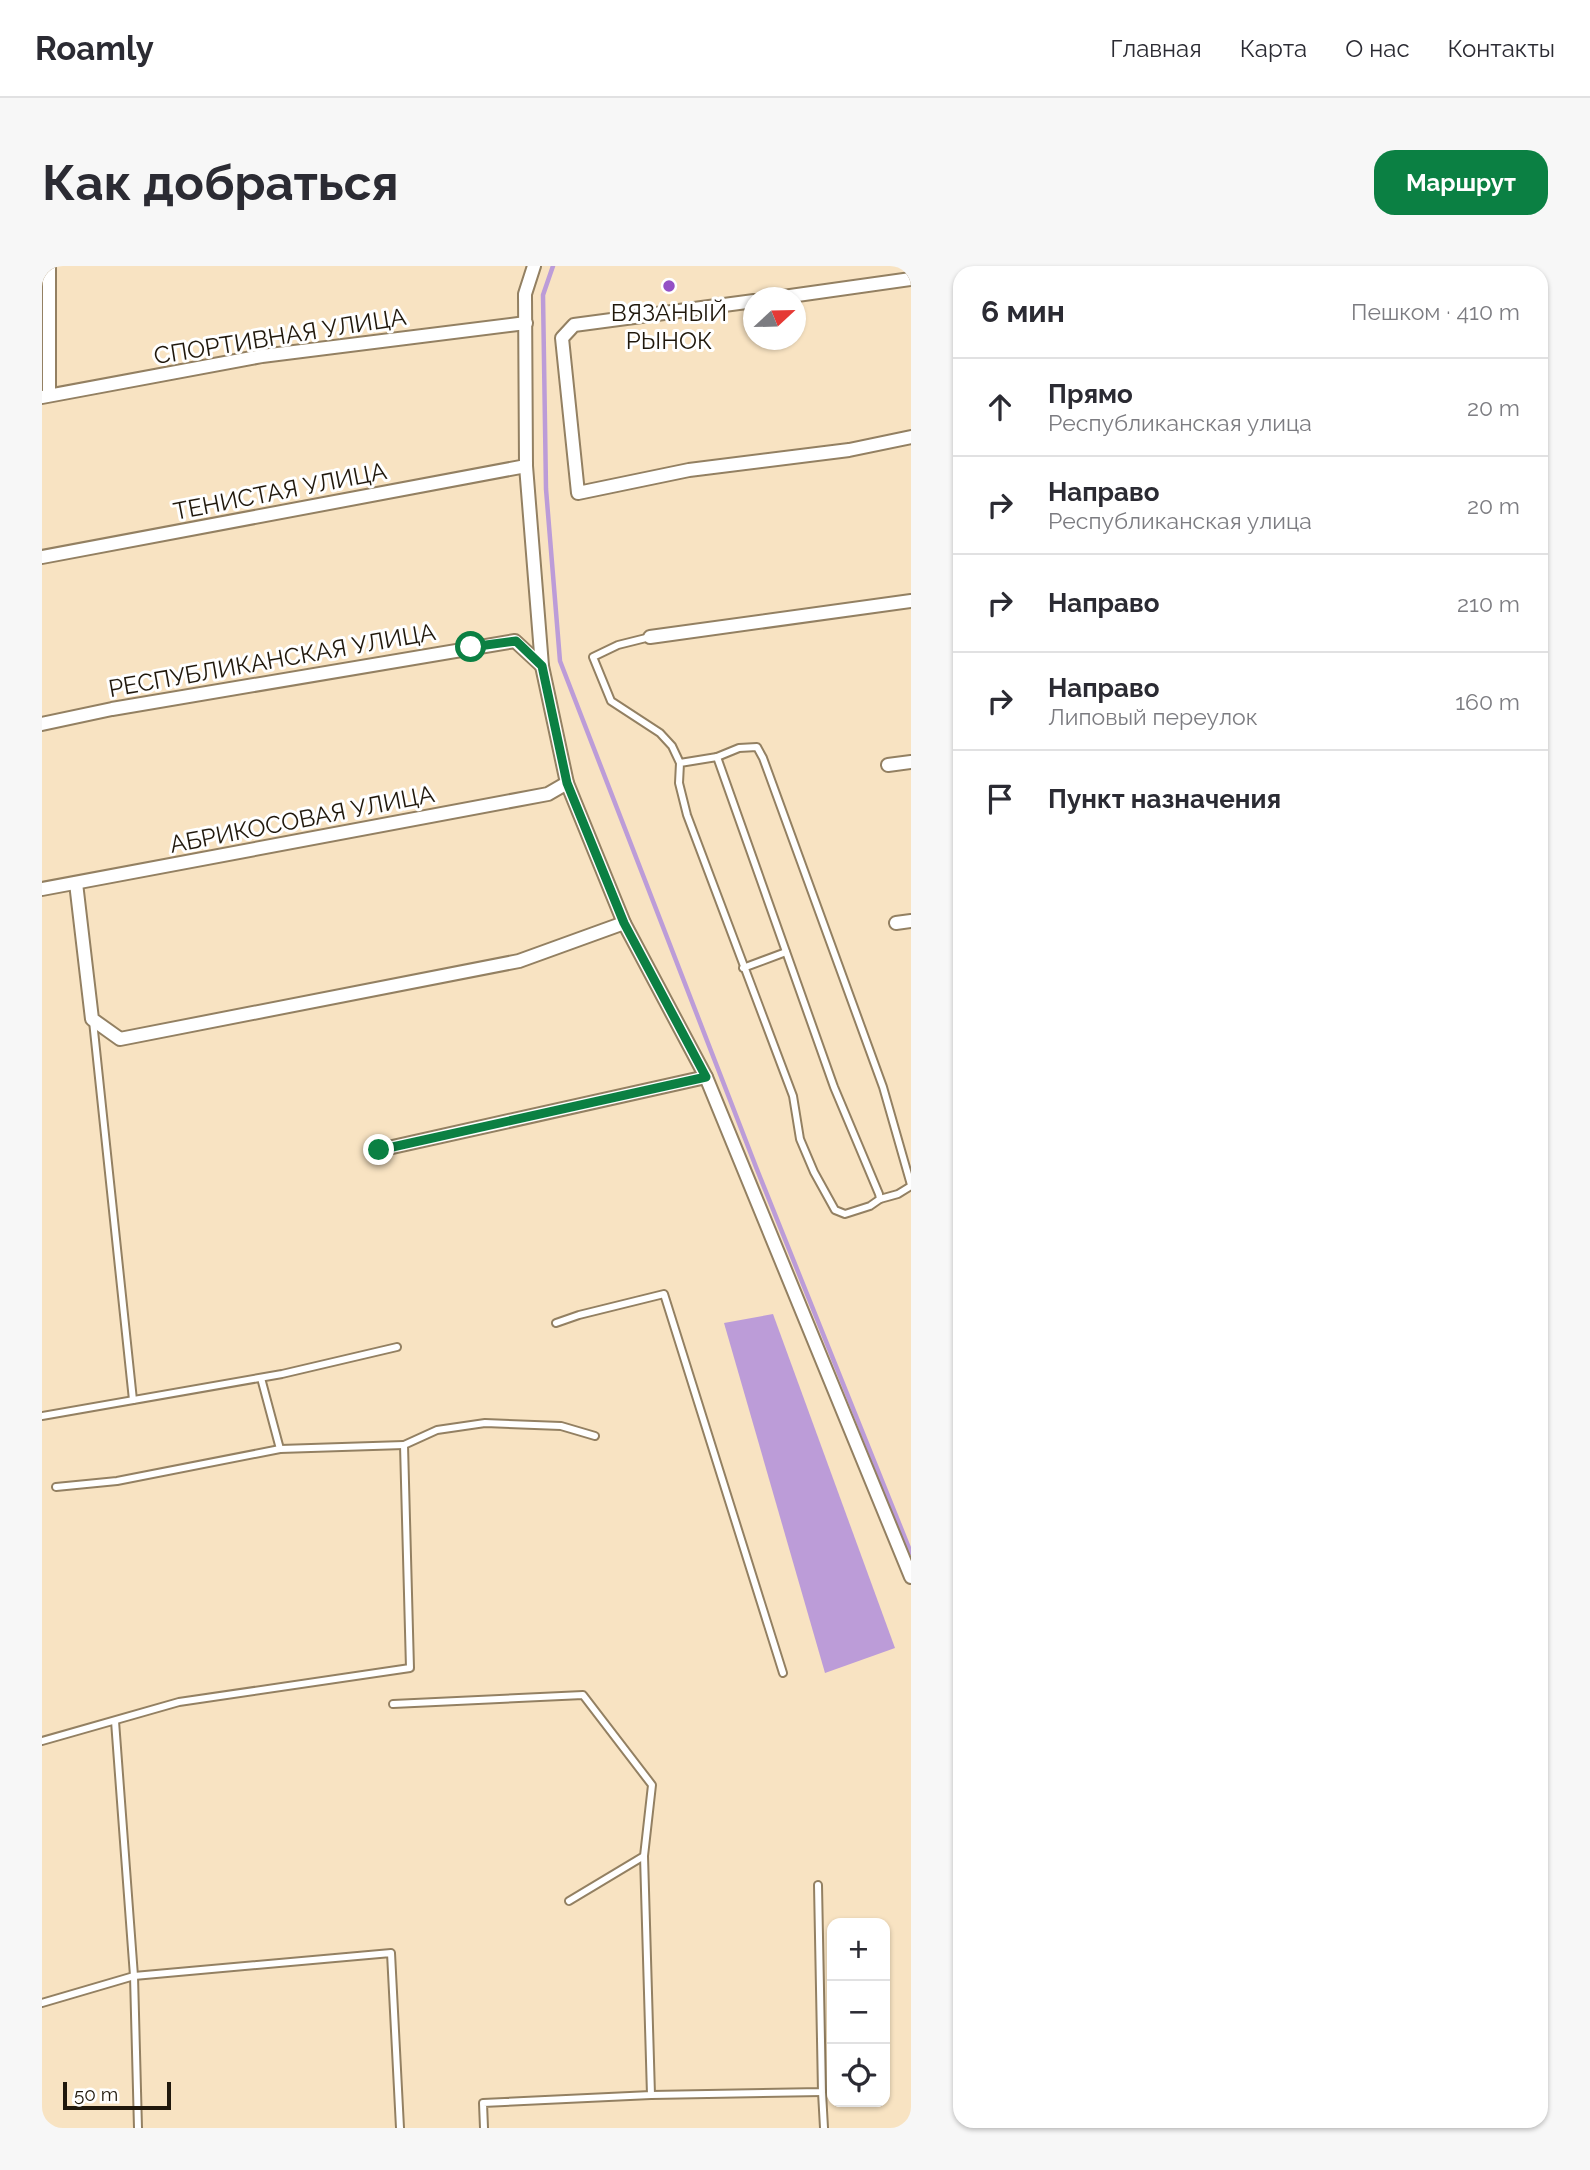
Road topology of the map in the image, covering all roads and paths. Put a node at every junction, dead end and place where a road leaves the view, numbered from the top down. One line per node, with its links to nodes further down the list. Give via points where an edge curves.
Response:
1 (49, 266): 7 (street)
2 (534, 266): 6 (street, via 526,294)
3 (911, 279): 4 (street)
4 (806, 294)
5 (743, 302): 8 (street, via 573,325 562,338 578,493 689,470 849,450)
6 (526, 323): 7 (street, СПОРТИВНАЯ УЛИЦА, via 262,356); 9 (street)
7 (45, 396)
8 (906, 438)
9 (526, 466): 10 (street, ТЕНИСТАЯ УЛИЦА); 13 (street)
10 (42, 557)
11 (911, 601): 12 (street)
12 (650, 637): 17 (lane, via 593,657 611,701 660,733)
13 (542, 666): 14 (street, РЕСПУБЛИКАНСКАЯ УЛИЦА, via 516,641); 19 (street)
14 (42, 724)
15 (717, 757): 17 (lane); 25 (lane); 30 (lane, via 757,747 763,758 883,1087)
16 (911, 762): 18 (street)
17 (680, 763): 26 (lane, via 679,783 687,815)
18 (888, 765)
19 (567, 783): 20 (street, АБРИКОСОВАЯ УЛИЦА, via 536,796); 23 (street)
20 (76, 883): 21 (street, АБРИКОСОВАЯ УЛИЦА); 27 (street)
21 (42, 889)
22 (911, 921): 24 (street)
23 (624, 923): 27 (street, via 519,961 120,1039); 28 (street)
24 (896, 923)
25 (786, 952): 26 (lane); 31 (lane)
26 (743, 968): 31 (lane, via 793,1096 800,1139 828,1201 845,1214)
27 (92, 1019): 35 (lane)
28 (706, 1077): 29 (street); 41 (street)
29 (379, 1150)
30 (911, 1185): 31 (lane)
31 (880, 1199)
32 (556, 1323): 42 (lane, via 664,1294)
33 (397, 1347): 34 (lane)
34 (261, 1378): 35 (lane); 39 (lane)
35 (133, 1400): 36 (lane)
36 (42, 1416)
37 (595, 1436): 38 (lane, via 561,1426 485,1423 438,1430)
38 (404, 1445): 39 (lane); 44 (lane, via 410,1668 180,1702)
39 (280, 1450): 40 (lane, via 117,1481)
40 (56, 1487)
41 (911, 1577)
42 (783, 1673)
43 (393, 1704): 46 (lane, via 583,1695 652,1785)
44 (115, 1721): 45 (lane); 49 (lane)
45 (42, 1741)
46 (644, 1856): 48 (lane); 52 (lane)
47 (818, 1885): 51 (lane)
48 (569, 1901)
49 (134, 1976): 50 (lane); 53 (lane); 54 (lane, via 391,1953)
50 (42, 2003)
51 (822, 2092): 52 (lane); 56 (lane)
52 (651, 2095): 55 (lane, via 482,2103)
53 (138, 2128)
54 (400, 2128)
55 (484, 2128)
56 (824, 2128)

